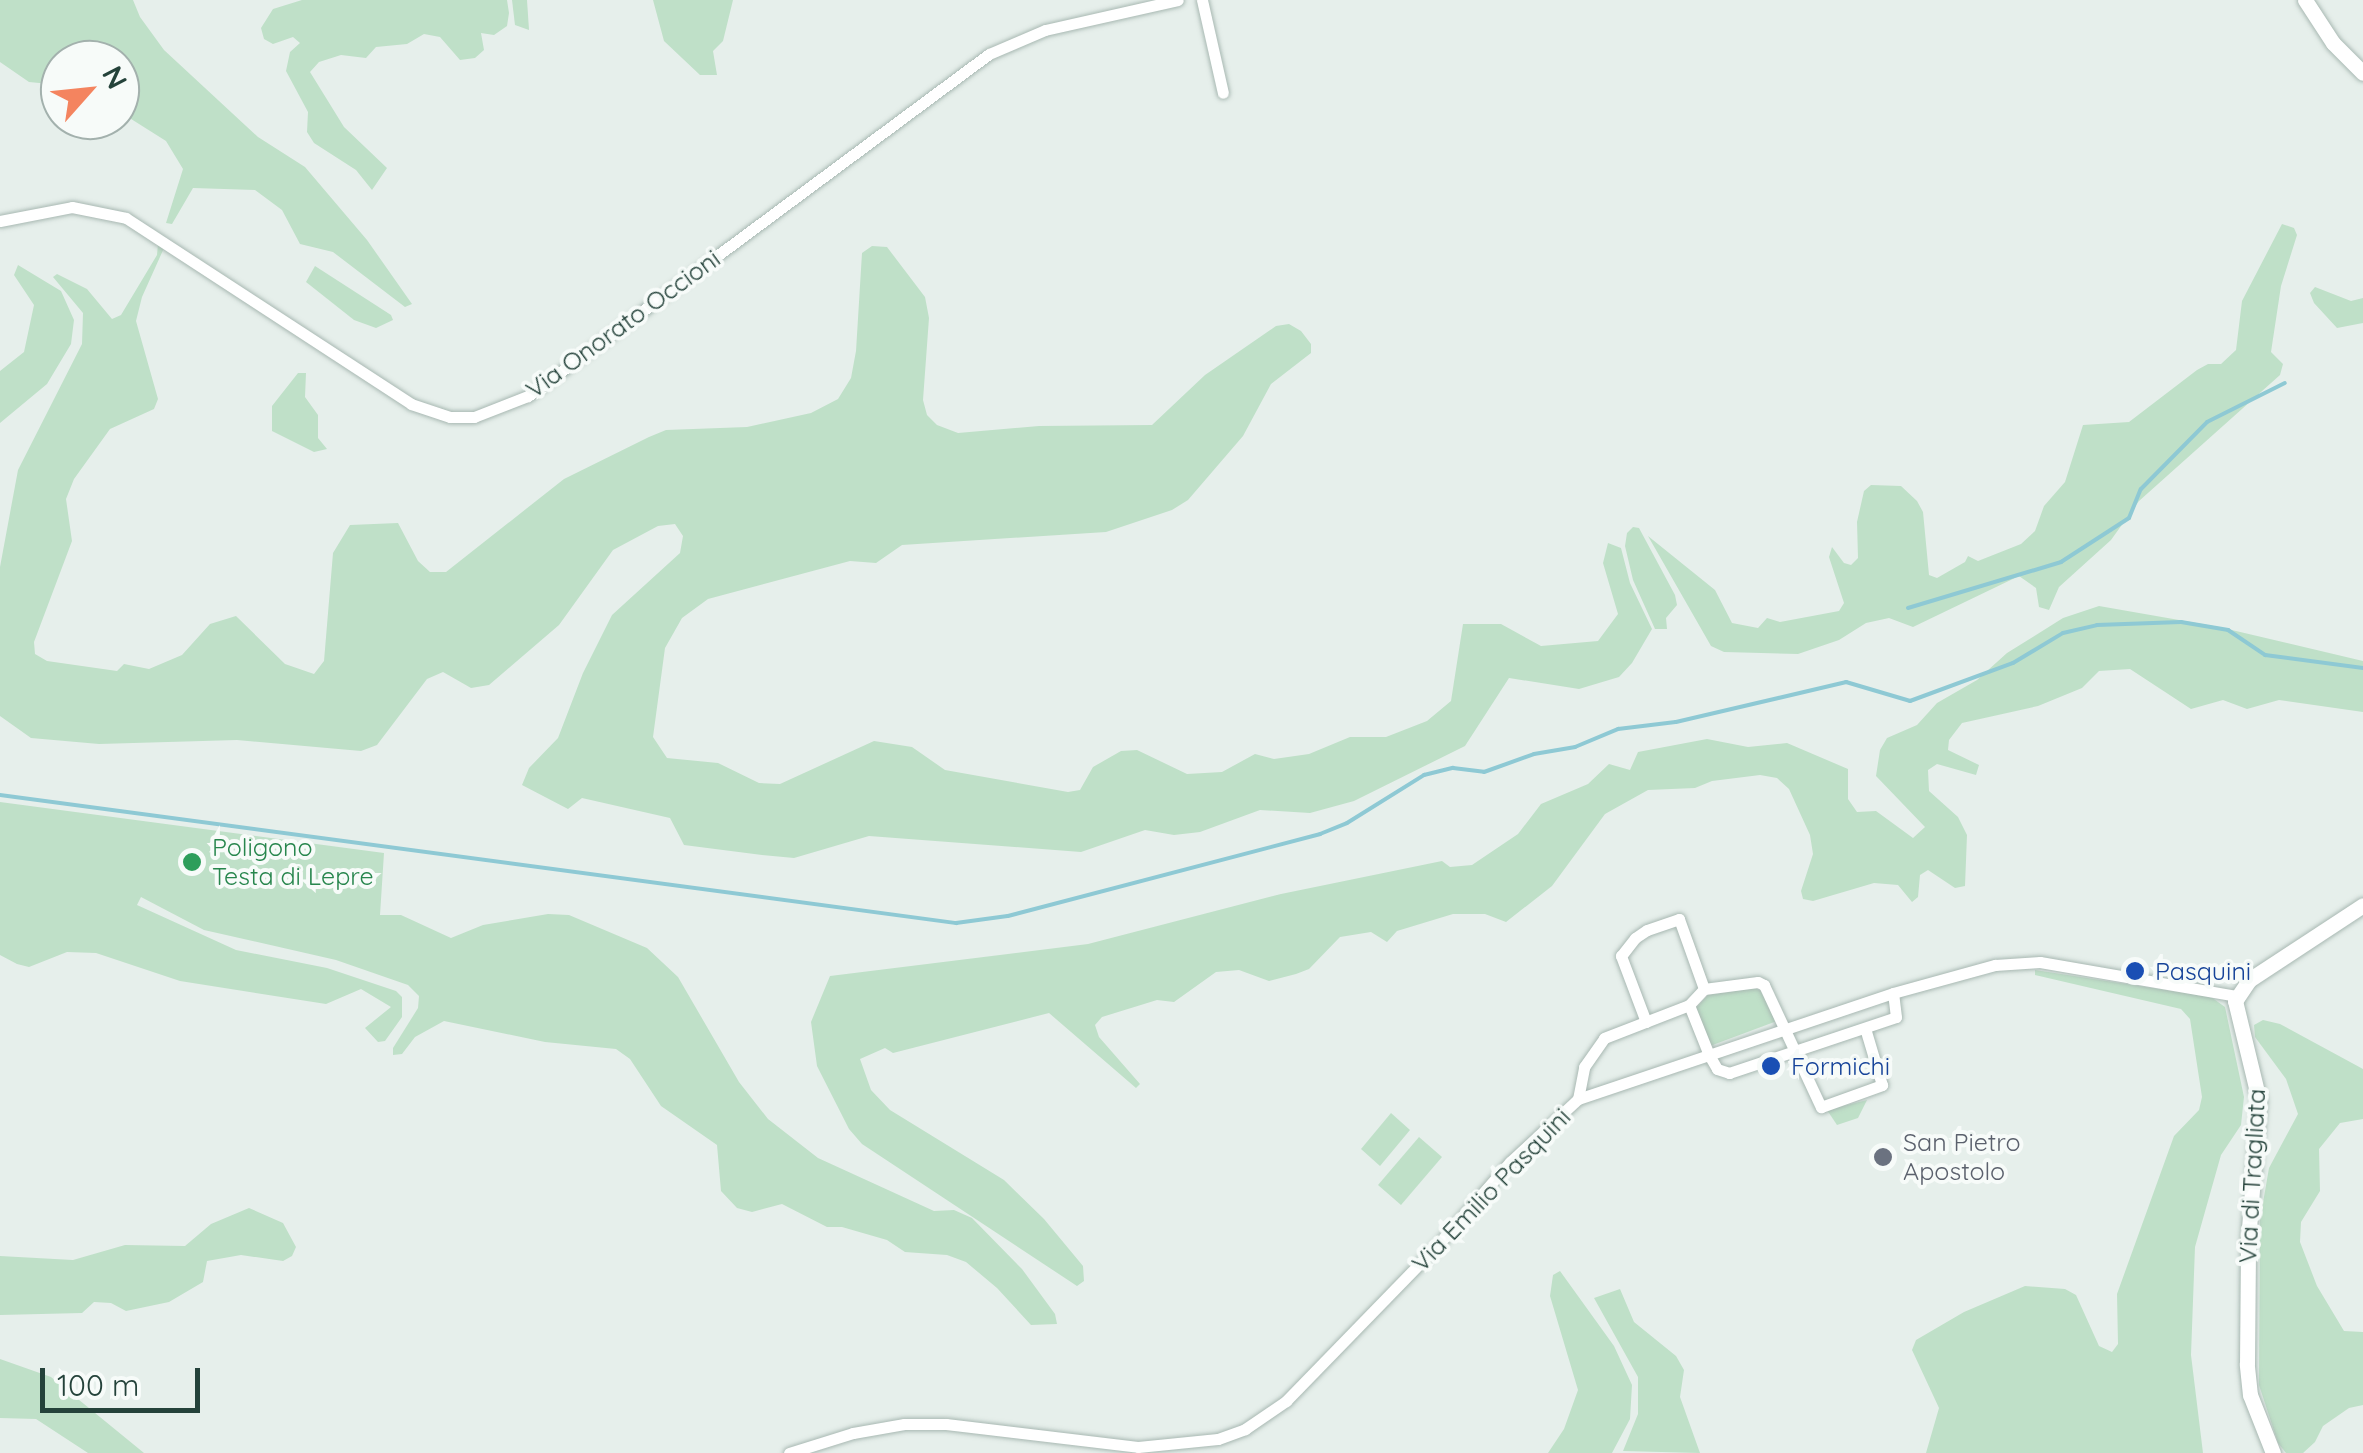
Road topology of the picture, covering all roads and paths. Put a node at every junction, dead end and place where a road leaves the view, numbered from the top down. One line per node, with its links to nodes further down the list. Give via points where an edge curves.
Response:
1 (1178, 0): 6 (street, Via Onorato Occioni, via 1045,30 988,54 528,396 474,418 450,418 411,404 126,218 72,207)
2 (1202, 0): 5 (street)
3 (2306, 0): 4 (street)
4 (2363, 74)
5 (1223, 93)
6 (0, 221)
7 (2363, 905): 10 (street, via 2249,980)
8 (1704, 990): 11 (street); 12 (street, via 1678,919 1647,930 1621,956); 14 (street, via 1758,982 1770,991)
9 (1893, 993): 10 (street, Via Emilio Pasquini, via 2016,962); 13 (street, via 1896,1017); 14 (street, Via Emilio Pasquini)
10 (2236, 996): 20 (street, Via di Tragliata, via 2258,1100 2247,1364 2250,1396)
11 (1689, 1005): 12 (street); 16 (street)
12 (1646, 1022): 17 (street, via 1594,1048)
13 (1865, 1028): 15 (street); 15 (street, via 1882,1085 1821,1107)
14 (1784, 1030): 15 (street); 16 (street, Via Emilio Pasquini)
15 (1796, 1052): 16 (street, via 1730,1073)
16 (1708, 1055): 17 (street, Via Emilio Pasquini)
17 (1578, 1099): 18 (street, Via Emilio Pasquini, via 1510,1162 1286,1401 1245,1428)
18 (1191, 1449): 19 (street, Via Emilio Pasquini, via 926,1424 864,1430)
19 (789, 1453)
20 (2272, 1453)

